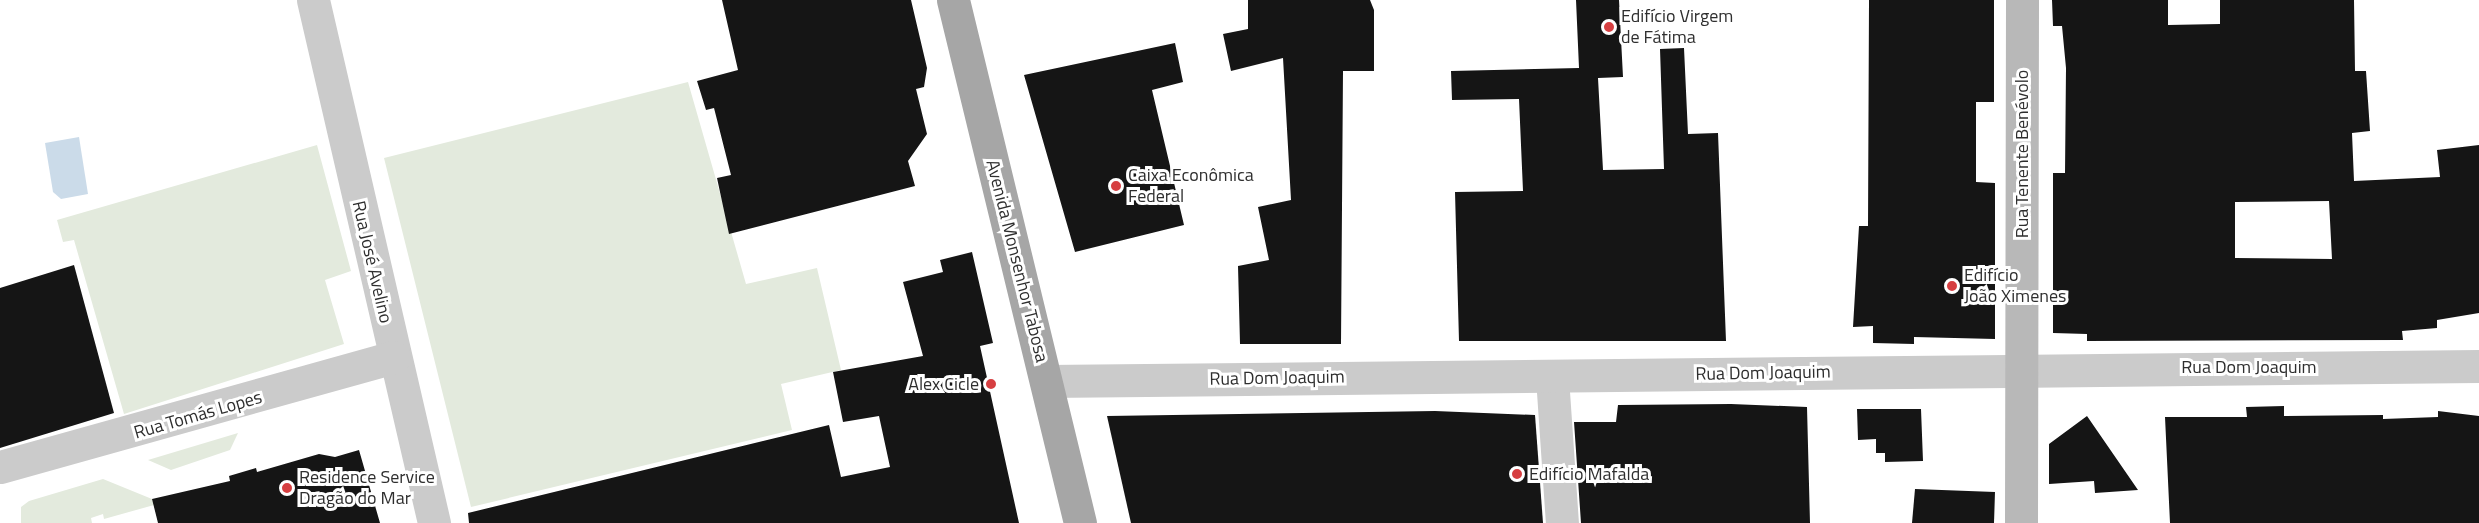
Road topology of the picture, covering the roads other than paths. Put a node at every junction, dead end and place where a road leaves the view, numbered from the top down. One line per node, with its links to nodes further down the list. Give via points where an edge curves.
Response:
1 (313, 0): 4 (street, Rua José Avelino)
2 (953, 0): 8 (main road, Avenida Monsenhor Tabosa)
3 (2022, 0): 6 (street, Rua Tenente Benévolo)
4 (394, 357): 9 (street, Rua Tomás Lopes); 10 (street, Rua José Avelino)
5 (2479, 366): 6 (street, Rua Dom Joaquim)
6 (2021, 368): 7 (street, Rua Dom Joaquim); 13 (street, Rua Tenente Benévolo)
7 (1551, 376): 8 (street, Rua Dom Joaquim); 12 (street)
8 (1046, 381): 11 (main road, Avenida Monsenhor Tabosa)
9 (0, 467)
10 (434, 523)
11 (1080, 523)
12 (1562, 523)
13 (2021, 523)

